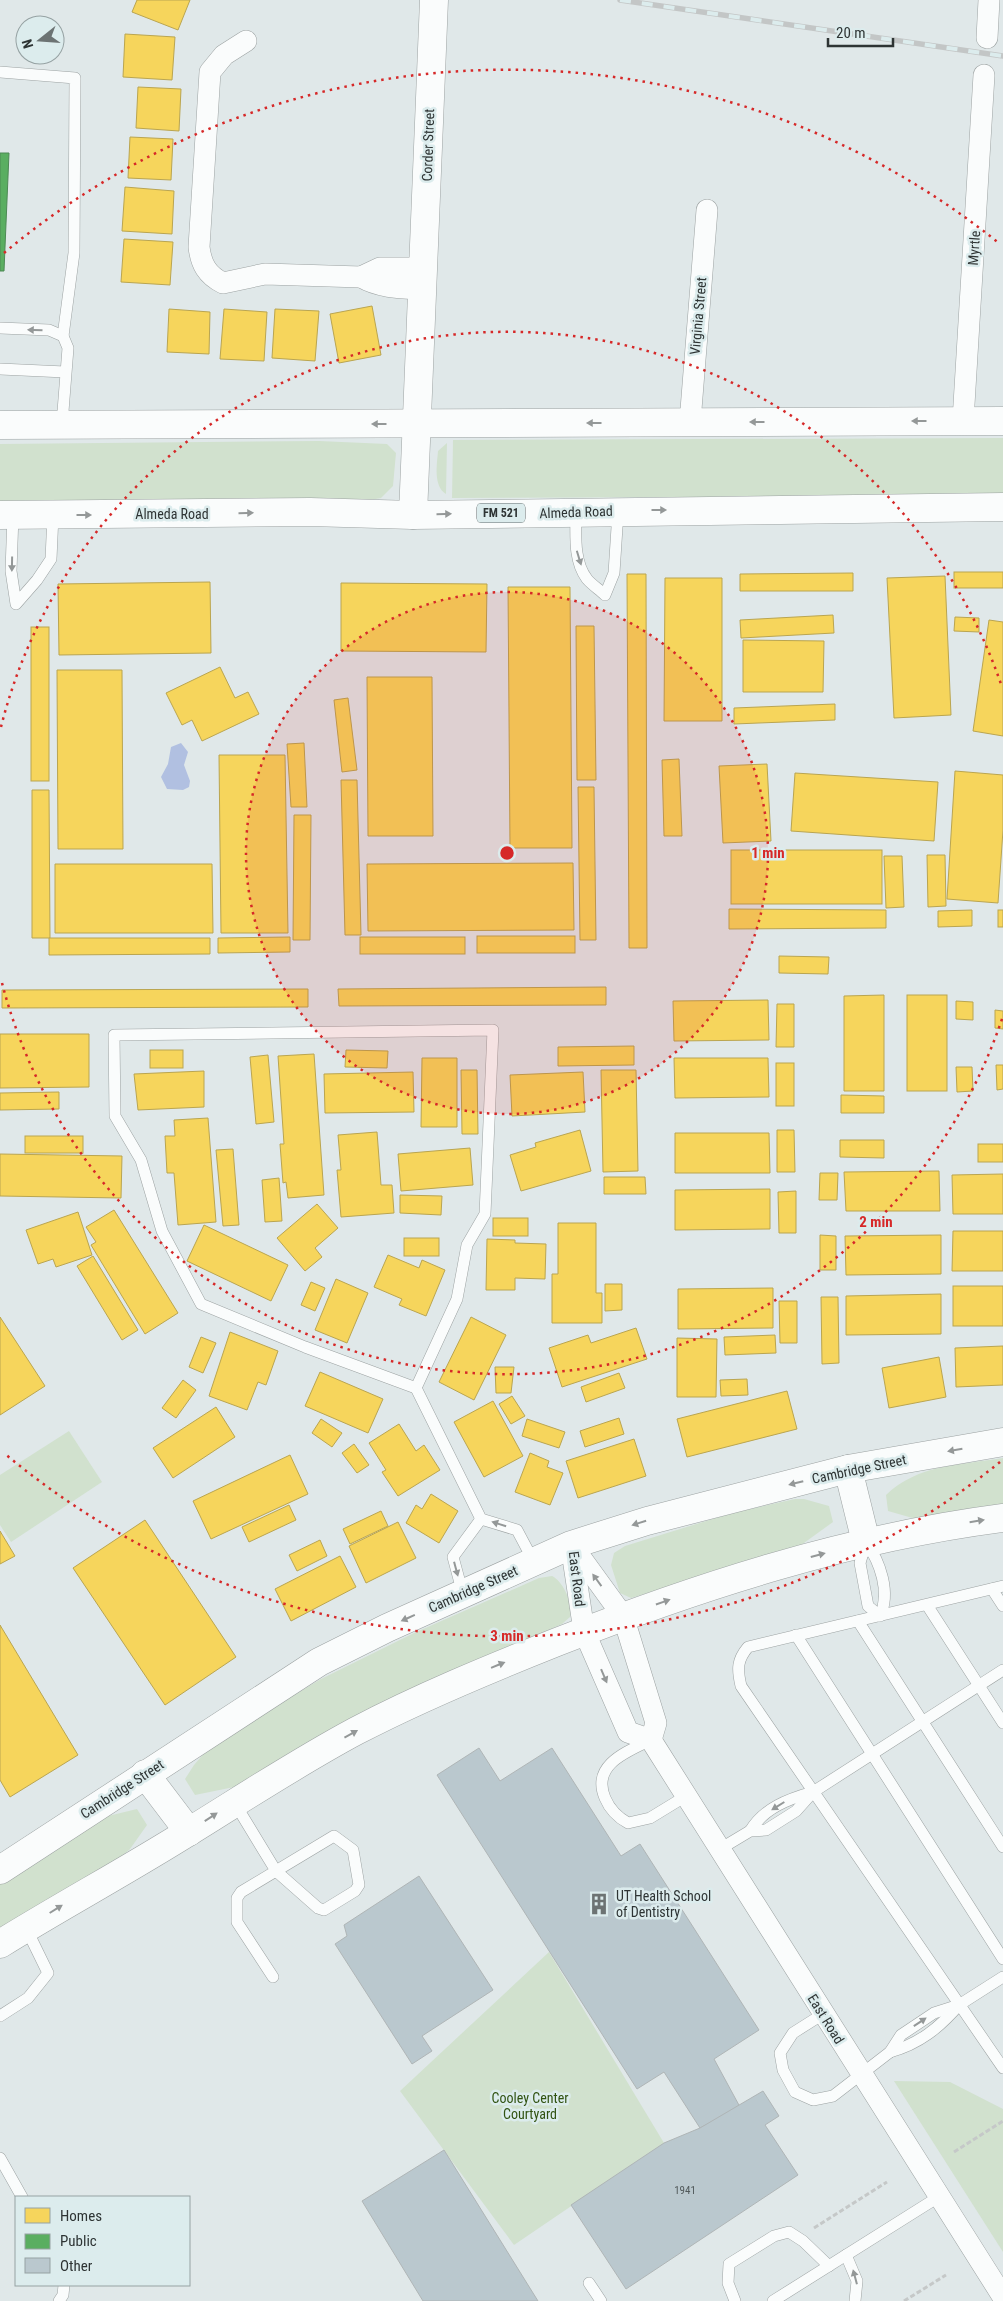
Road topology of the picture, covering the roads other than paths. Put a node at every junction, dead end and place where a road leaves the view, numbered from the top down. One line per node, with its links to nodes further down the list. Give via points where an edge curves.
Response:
1 (434, 0): 9 (street, Corder Street)
2 (989, 0): 3 (street)
3 (987, 38)
4 (246, 41): 8 (street, via 224,55 210,72 199,247 206,271 223,283 265,274)
5 (0, 72): 11 (lane, via 75,78 74,253)
6 (984, 75): 14 (street, Myrtle)
7 (707, 210): 16 (street, Virginia Street)
8 (361, 278): 9 (street, via 371,284 388,287); 9 (street, via 380,268)
9 (423, 279): 18 (street, Corder Street)
10 (0, 328): 11 (lane, one-way to 10, via 49,330)
11 (63, 336): 13 (lane, via 68,348)
12 (0, 369): 13 (lane)
13 (65, 372): 17 (lane)
14 (963, 421): 15 (street); 16 (street, one-way to 16)
15 (1003, 421)
16 (690, 422): 18 (street, one-way to 18)
17 (62, 424): 18 (street, one-way to 17); 19 (street)
18 (416, 424): 25 (street, Corder Street)
19 (0, 425)
20 (1003, 507): 21 (street, Almeda Road / FM 521, one-way to 20)
21 (618, 510): 22 (street, Almeda Road / FM 521); 22 (lane, one-way to 21, via 576,550 582,568 587,578 605,595 614,573)
22 (576, 512): 25 (street, Almeda Road / FM 521, one-way to 22)
23 (7, 515): 24 (street, Almeda Road / FM 521); 24 (lane, one-way to 24, via 16,604 51,559)
24 (53, 515): 25 (street, Almeda Road / FM 521, one-way to 25, via 310,512)
25 (413, 515)
26 (416, 1388): 26 (lane, via 457,1299 467,1245 485,1214 492,1030 114,1035 115,1116 141,1160 162,1231 201,1304); 30 (lane)
27 (1003, 1442): 28 (street, Cambridge Street, one-way to 28)
28 (848, 1469): 31 (street); 32 (street, Cambridge Street, one-way to 32, via 647,1521)
29 (1003, 1518): 31 (street, one-way to 29)
30 (481, 1519): 33 (lane, one-way to 30, via 517,1530); 35 (lane, one-way to 35, via 453,1557)
31 (866, 1542): 38 (street, one-way to 31, via 733,1578); 39 (lane, via 878,1560 886,1603); 39 (lane, via 860,1563 868,1606)
32 (571, 1545): 33 (street, Cambridge Street); 38 (street, East Road, one-way to 32); 41 (street, East Road)
33 (534, 1562): 35 (street, Cambridge Street)
34 (998, 1588): 36 (lane); 37 (lane)
35 (463, 1594): 49 (street, Cambridge Street, one-way to 49, via 319,1662)
36 (927, 1604): 39 (lane); 44 (lane)
37 (1003, 1606)
38 (623, 1616): 41 (street); 47 (street, East Road, via 656,1723)
39 (880, 1616): 40 (lane)
40 (858, 1621): 42 (lane); 45 (lane)
41 (584, 1631): 47 (street, East Road, one-way to 47, via 628,1732); 52 (street, one-way to 41, via 365,1726 466,1678)
42 (796, 1635): 48 (lane); 50 (lane, via 748,1647 738,1658 737,1672 741,1686)
43 (1003, 1670): 44 (lane)
44 (979, 1686): 45 (lane); 46 (lane)
45 (923, 1722): 48 (lane); 54 (lane)
46 (1003, 1723)
47 (651, 1740): 51 (street, East Road); 51 (lane, via 619,1755 602,1777 601,1789 607,1804 617,1817 628,1823 650,1818)
48 (872, 1754): 50 (lane); 60 (lane)
49 (145, 1774): 53 (street); 56 (street, Cambridge Street)
50 (813, 1792): 55 (lane, one-way to 55, via 790,1798 758,1818 750,1831); 63 (lane)
51 (686, 1796): 55 (street, East Road)
52 (234, 1802): 53 (street, one-way to 52); 57 (lane)
53 (189, 1832): 58 (street, one-way to 53)
54 (1003, 1847)
55 (720, 1849): 64 (street, East Road)
56 (0, 1870)
57 (276, 1871): 57 (lane, via 334,1836 353,1850 360,1885 324,1910); 61 (lane, via 241,1892 236,1904 237,1922)
58 (25, 1928): 59 (street); 65 (lane, via 48,1973 28,1998)
59 (0, 1944)
60 (1003, 1959)
61 (273, 1977)
62 (1003, 1977): 63 (lane)
63 (959, 2005): 66 (lane); 67 (lane, one-way to 63, via 890,2052 901,2035 934,2012)
64 (823, 2014): 67 (street, East Road); 67 (lane, via 793,2033 780,2053 783,2070 795,2092 813,2100 833,2096)
65 (0, 2016)
66 (1003, 2068)
67 (861, 2073): 70 (street, East Road)
68 (0, 2158): 69 (lane)
69 (21, 2196)
70 (940, 2196): 71 (lane); 75 (street, East Road)
71 (846, 2254): 72 (lane); 80 (lane, one-way to 71, via 857,2281)
72 (829, 2266): 78 (lane, via 789,2232 774,2236 729,2264 728,2283); 79 (lane)
73 (589, 2283): 77 (lane)
74 (64, 2286): 76 (lane)
75 (1003, 2296)
76 (59, 2301)
77 (601, 2301)
78 (735, 2301)
79 (773, 2301)
80 (855, 2301)

